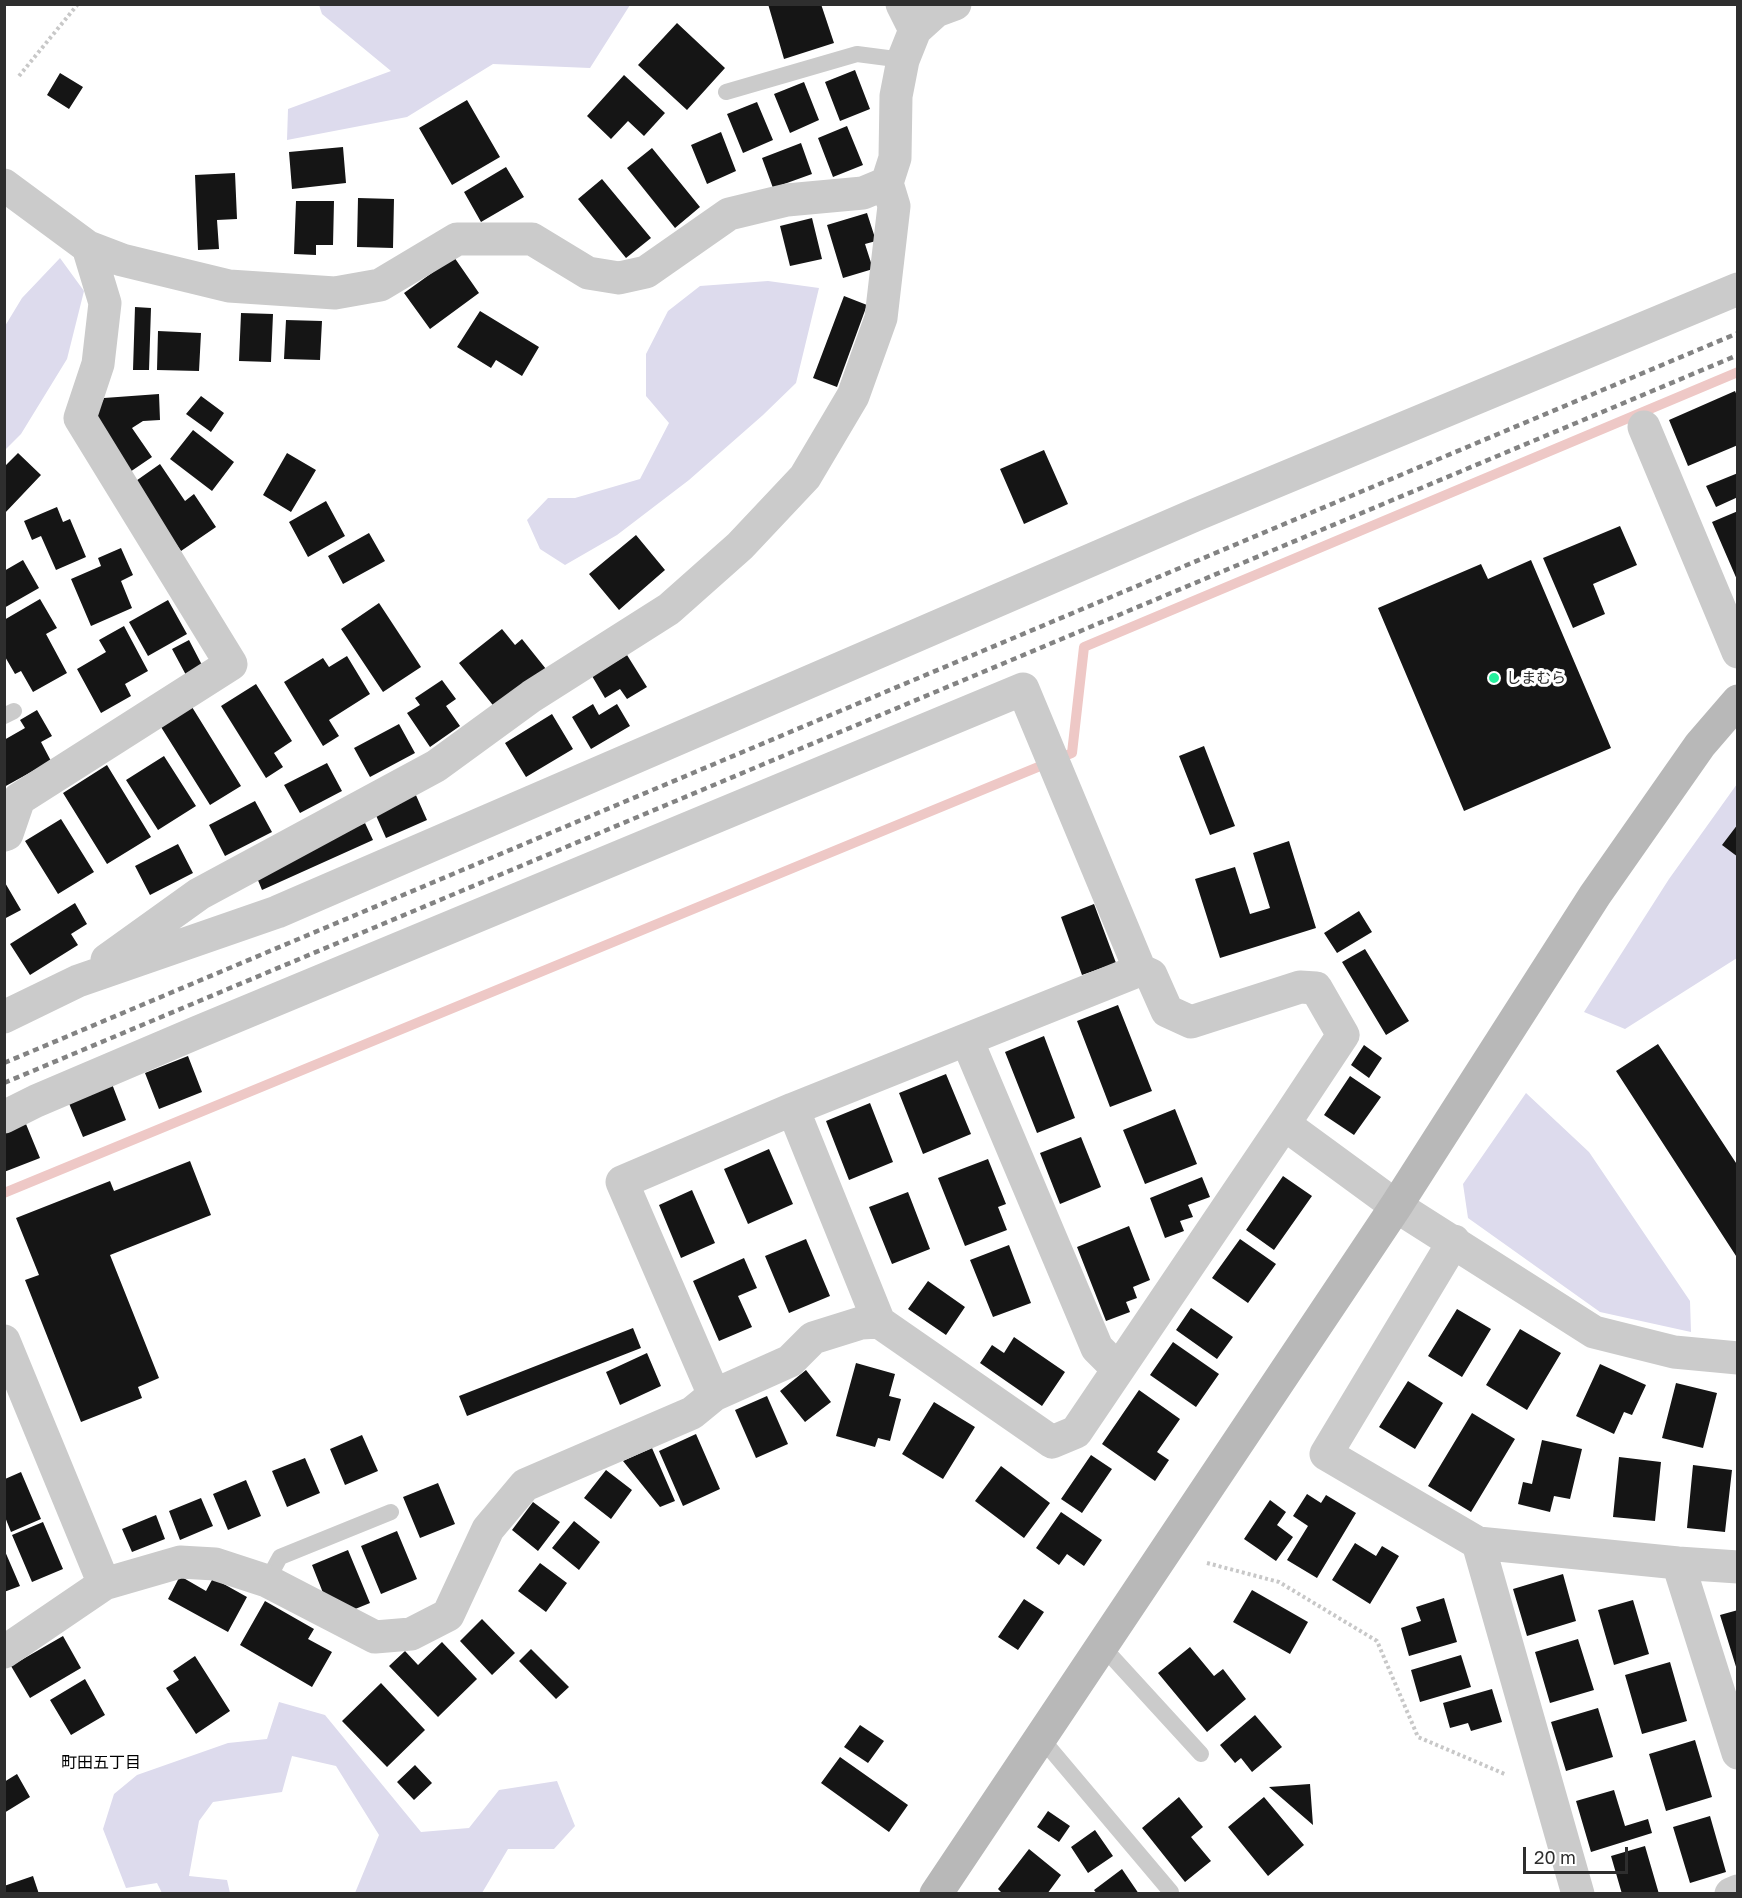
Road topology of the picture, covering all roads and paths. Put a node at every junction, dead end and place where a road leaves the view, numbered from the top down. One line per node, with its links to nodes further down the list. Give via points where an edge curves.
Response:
1 (78, 4): 5 (path)
2 (955, 4): 3 (street)
3 (909, 17): 4 (street)
4 (903, 60): 6 (lane, via 857,54); 7 (street, via 896,96 895,158)
5 (19, 76)
6 (726, 92)
7 (887, 183): 9 (street, via 863,193 787,200 729,214 646,272 619,279 588,273 532,239 457,239 380,285 335,293 229,286 122,260); 16 (street, via 894,206 881,318 853,396 805,477 741,546 669,609 532,696 436,766 200,894)
8 (4, 185): 9 (street)
9 (88, 247): 14 (street, via 105,303 98,364 80,418 231,664 19,800)
10 (1737, 289): 16 (street, via 1185,520 277,912)
11 (1644, 427): 12 (street)
12 (1737, 652)
13 (1737, 701): 22 (street, via 1700,745 1595,895)
14 (4, 835)
15 (1140, 970): 18 (street); 20 (street, via 1023,690 209,1027); 21 (street, via 1151,975 1167,1011 1191,1022 1300,987 1316,988 1343,1035)
16 (78, 981): 17 (street)
17 (4, 1017)
18 (967, 1040): 19 (street); 27 (street, via 1097,1348)
19 (794, 1109): 24 (street); 28 (street, via 622,1182)
20 (4, 1117)
21 (1284, 1124): 22 (street); 27 (street)
22 (1396, 1206): 23 (street); 36 (street)
23 (1454, 1241): 26 (street, via 1594,1332 1674,1352); 30 (street, via 1326,1454)
24 (879, 1322): 27 (street, via 1052,1442 1076,1432); 28 (street, via 861,1323 813,1338 790,1361)
25 (4, 1341): 35 (street)
26 (1737, 1358)
27 (1118, 1369)
28 (714, 1395): 34 (street, via 692,1413 525,1485 488,1529 448,1615 411,1634 375,1637)
29 (391, 1512): 34 (lane, via 280,1557)
30 (1478, 1543): 32 (street); 45 (street)
31 (1207, 1563): 41 (path, via 1279,1582 1377,1641 1418,1737)
32 (1678, 1563): 33 (street); 40 (street)
33 (1737, 1567)
34 (267, 1581): 35 (street, via 215,1564 180,1562)
35 (104, 1584): 37 (street)
36 (1102, 1646): 38 (street); 39 (lane)
37 (4, 1652)
38 (1041, 1738): 43 (lane); 44 (street)
39 (1201, 1754)
40 (1737, 1754)
41 (1516, 1779)
42 (1737, 1891): 46 (street)
43 (1171, 1892)
44 (936, 1893)
45 (1578, 1893)
46 (1731, 1893)

